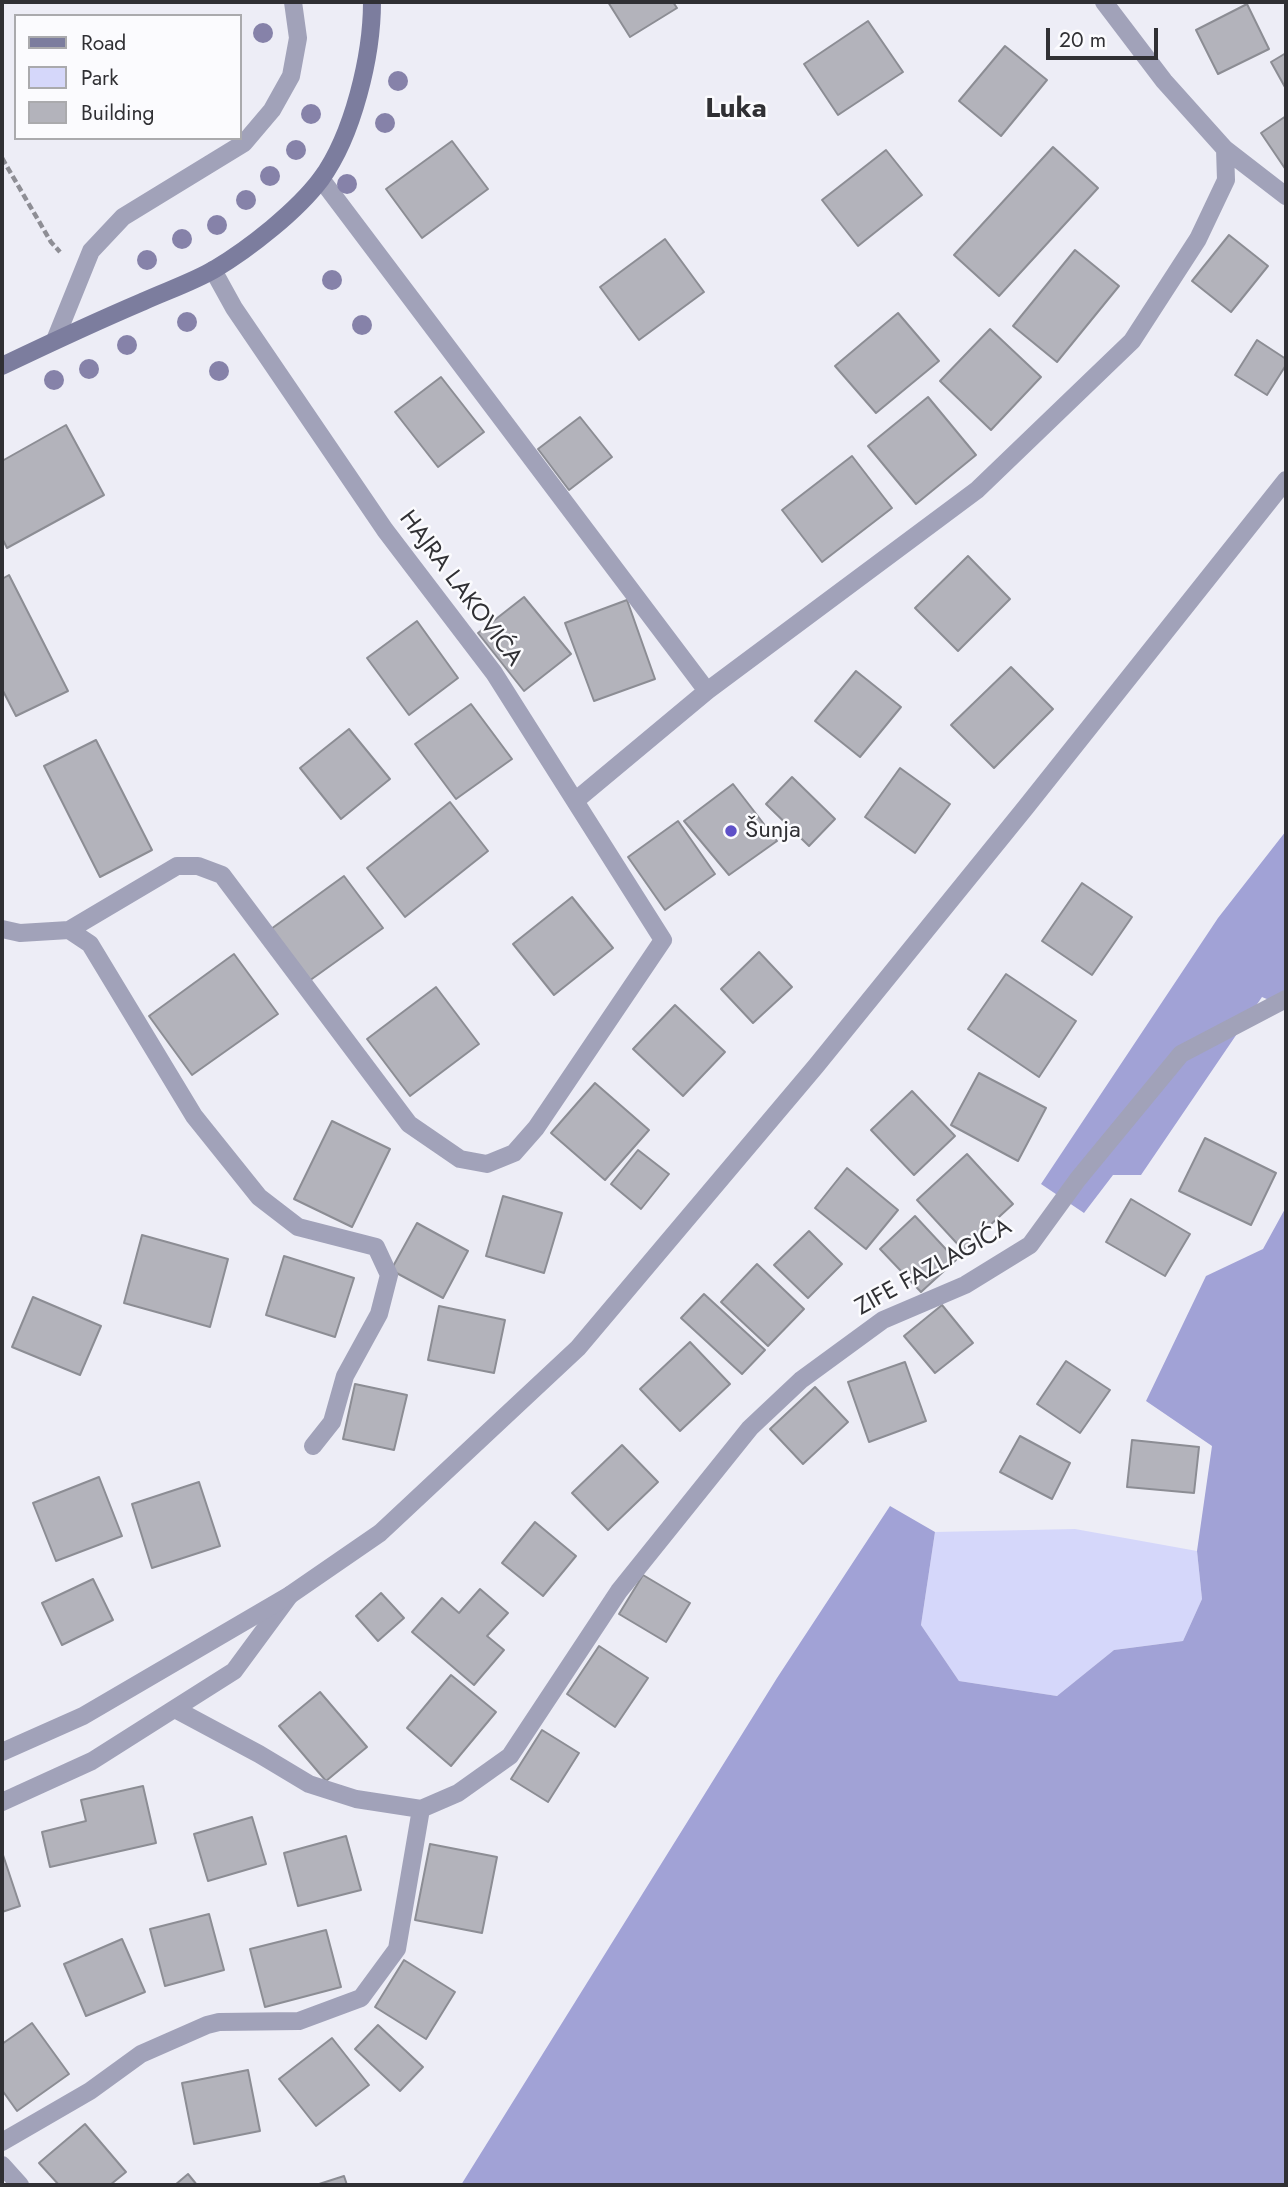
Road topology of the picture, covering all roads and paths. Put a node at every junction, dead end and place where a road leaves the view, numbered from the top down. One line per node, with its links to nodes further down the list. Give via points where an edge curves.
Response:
1 (293, 2): 9 (street, via 298,38 291,76 272,110 244,144 123,218 91,251)
2 (372, 2): 6 (main road, via 362,82 345,137)
3 (1104, 2): 4 (street, via 1164,81)
4 (1225, 149): 7 (street); 13 (street, via 1226,180 1199,239 1132,341 976,489)
5 (2, 158): 9 (path, via 51,242)
6 (321, 179): 8 (main road, via 282,220); 13 (street)
7 (1286, 196)
8 (213, 270): 10 (main road); 14 (street, HAJRA LAKOVIĆA, via 385,530 494,673)
9 (80, 275): 10 (street)
10 (55, 340): 11 (main road)
11 (2, 366)
12 (1286, 480): 19 (street, via 1052,776 578,1348 380,1533)
13 (706, 691): 14 (street)
14 (575, 801): 16 (street, HAJRA LAKOVIĆA, via 663,940 536,1128 514,1153 487,1164 460,1159 410,1124 222,875 198,866 177,866)
15 (2, 929): 16 (street, via 20,933)
16 (69, 930): 18 (street, via 90,944 194,1115 259,1197 298,1227 376,1247 389,1275 380,1314 345,1376 332,1422)
17 (1286, 999): 23 (street, ZIFE FAZLAGIĆA, via 1181,1054 1030,1245 965,1285 883,1320 801,1380 750,1428 619,1591 510,1756 458,1793)
18 (313, 1446)
19 (290, 1595): 20 (street, via 234,1671); 21 (street, via 83,1716)
20 (175, 1709): 22 (street, via 92,1761); 23 (street, via 309,1783 356,1799)
21 (2, 1752)
22 (2, 1801)
23 (421, 1809): 24 (street, via 397,1949 361,1998 299,2021 207,2025 141,2054 90,2091)
24 (2, 2142)
25 (2, 2165): 26 (street)
26 (20, 2185)

